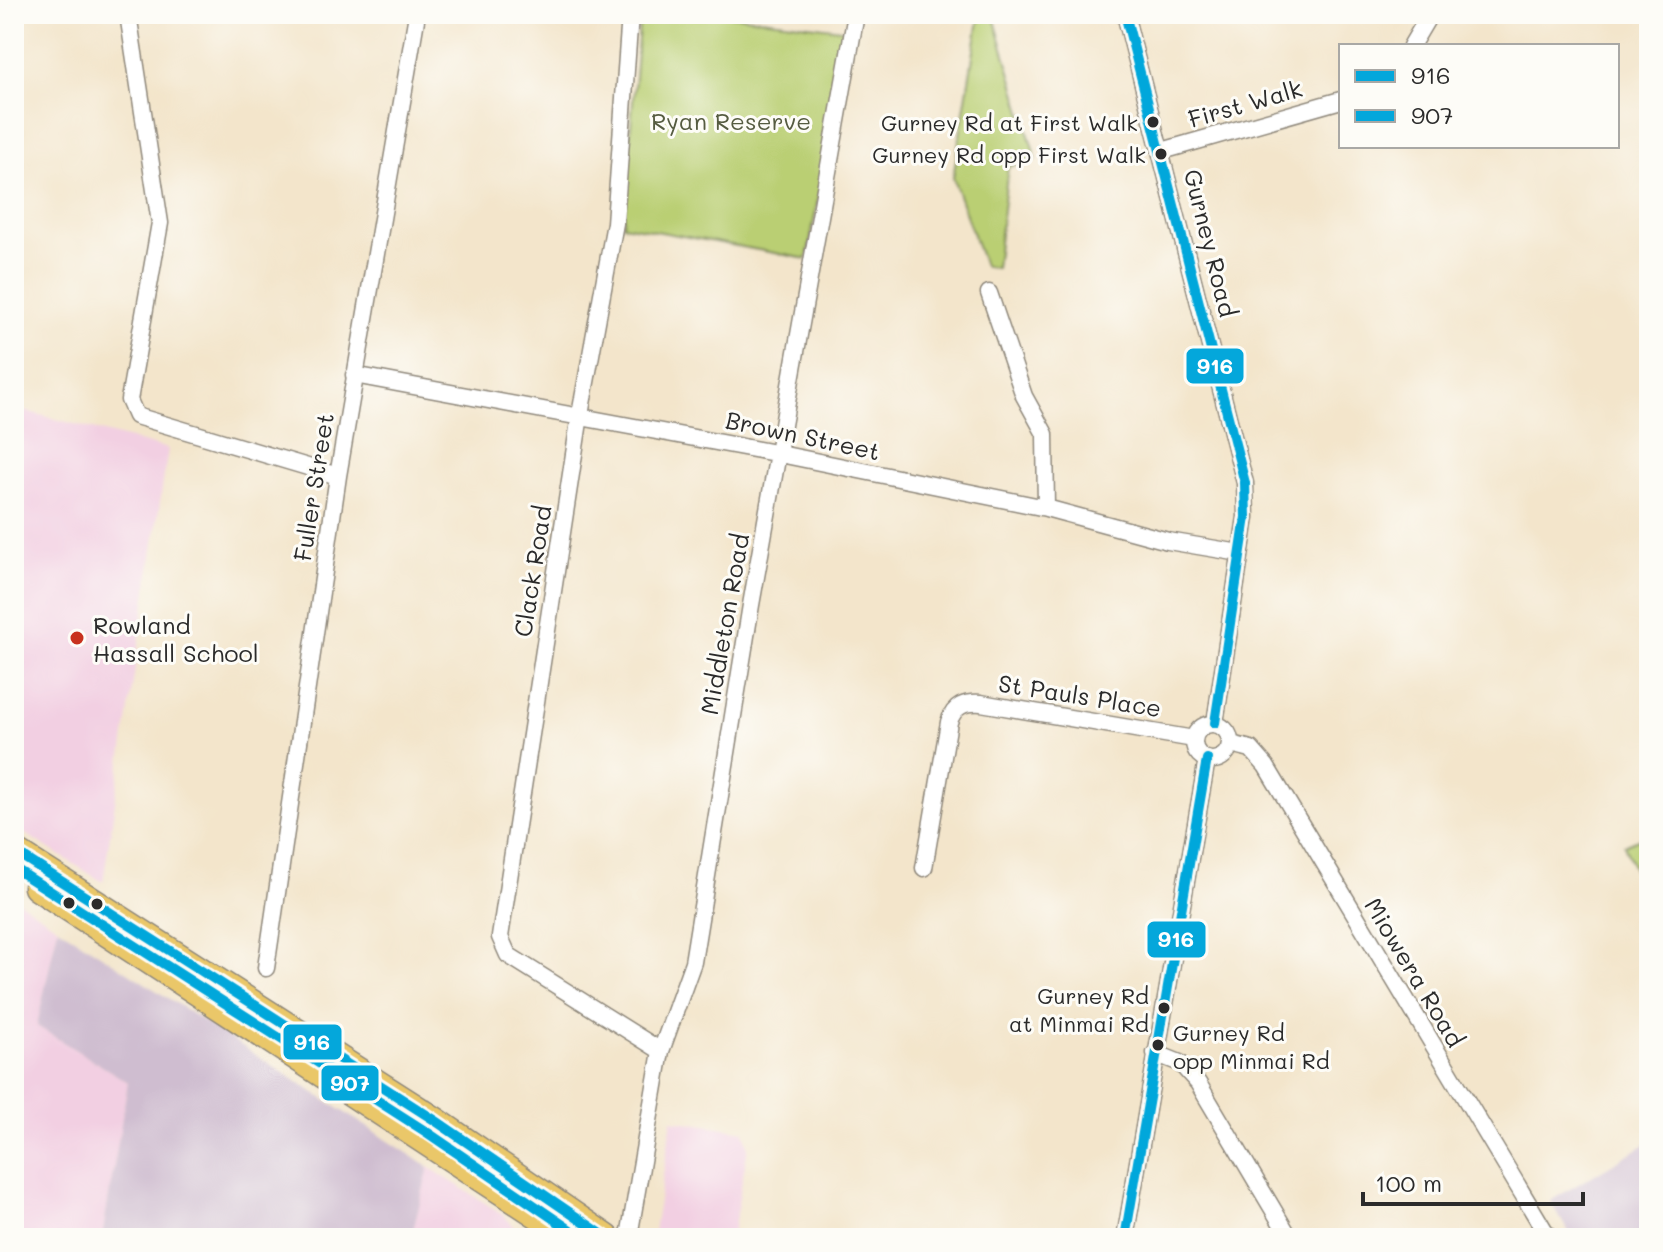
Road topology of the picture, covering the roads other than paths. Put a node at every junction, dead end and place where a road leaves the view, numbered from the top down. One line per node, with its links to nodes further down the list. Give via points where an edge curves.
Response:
1 (128, 14): 14 (street, via 160,223 129,400 136,416)
2 (417, 14): 11 (street, Fuller Street)
3 (630, 14): 12 (street, Clack Road, via 615,223)
4 (856, 14): 13 (street, Middleton Road)
5 (1125, 14): 9 (street, Gurney Road)
6 (1430, 14): 7 (street)
7 (1412, 44)
8 (1339, 101): 9 (street, First Walk)
9 (1162, 151): 16 (street, Gurney Road, via 1245,483)
10 (989, 293): 15 (street, via 1024,396 1045,434)
11 (354, 375): 12 (street, Brown Street); 14 (street, Fuller Street)
12 (580, 415): 13 (street, Brown Street); 25 (street, Clack Road, via 500,937 508,955)
13 (778, 454): 15 (street, Brown Street); 25 (street, Middleton Road, via 693,962)
14 (338, 476): 24 (street, Fuller Street)
15 (1046, 508): 16 (street, Brown Street, via 1168,541)
16 (1240, 553): 17 (street, Gurney Road)
17 (1215, 723): 18 (street, via 1204,725); 19 (street, via 1226,728)
18 (1194, 739): 20 (street); 22 (street, St Pauls Place, via 953,701)
19 (1231, 744): 20 (street, via 1220,759); 32 (street, Miowera Road, via 1251,749 1266,766)
20 (1207, 759): 26 (street)
21 (14, 851): 28 (main road, via 436,1121)
22 (924, 868)
23 (14, 872): 27 (main road)
24 (266, 968)
25 (661, 1051): 29 (street, Middleton Road)
26 (1155, 1053): 30 (street); 31 (street, via 1180,1063 1198,1083)
27 (573, 1238)
28 (607, 1238)
29 (626, 1238)
30 (1125, 1238)
31 (1290, 1238)
32 (1549, 1238)

